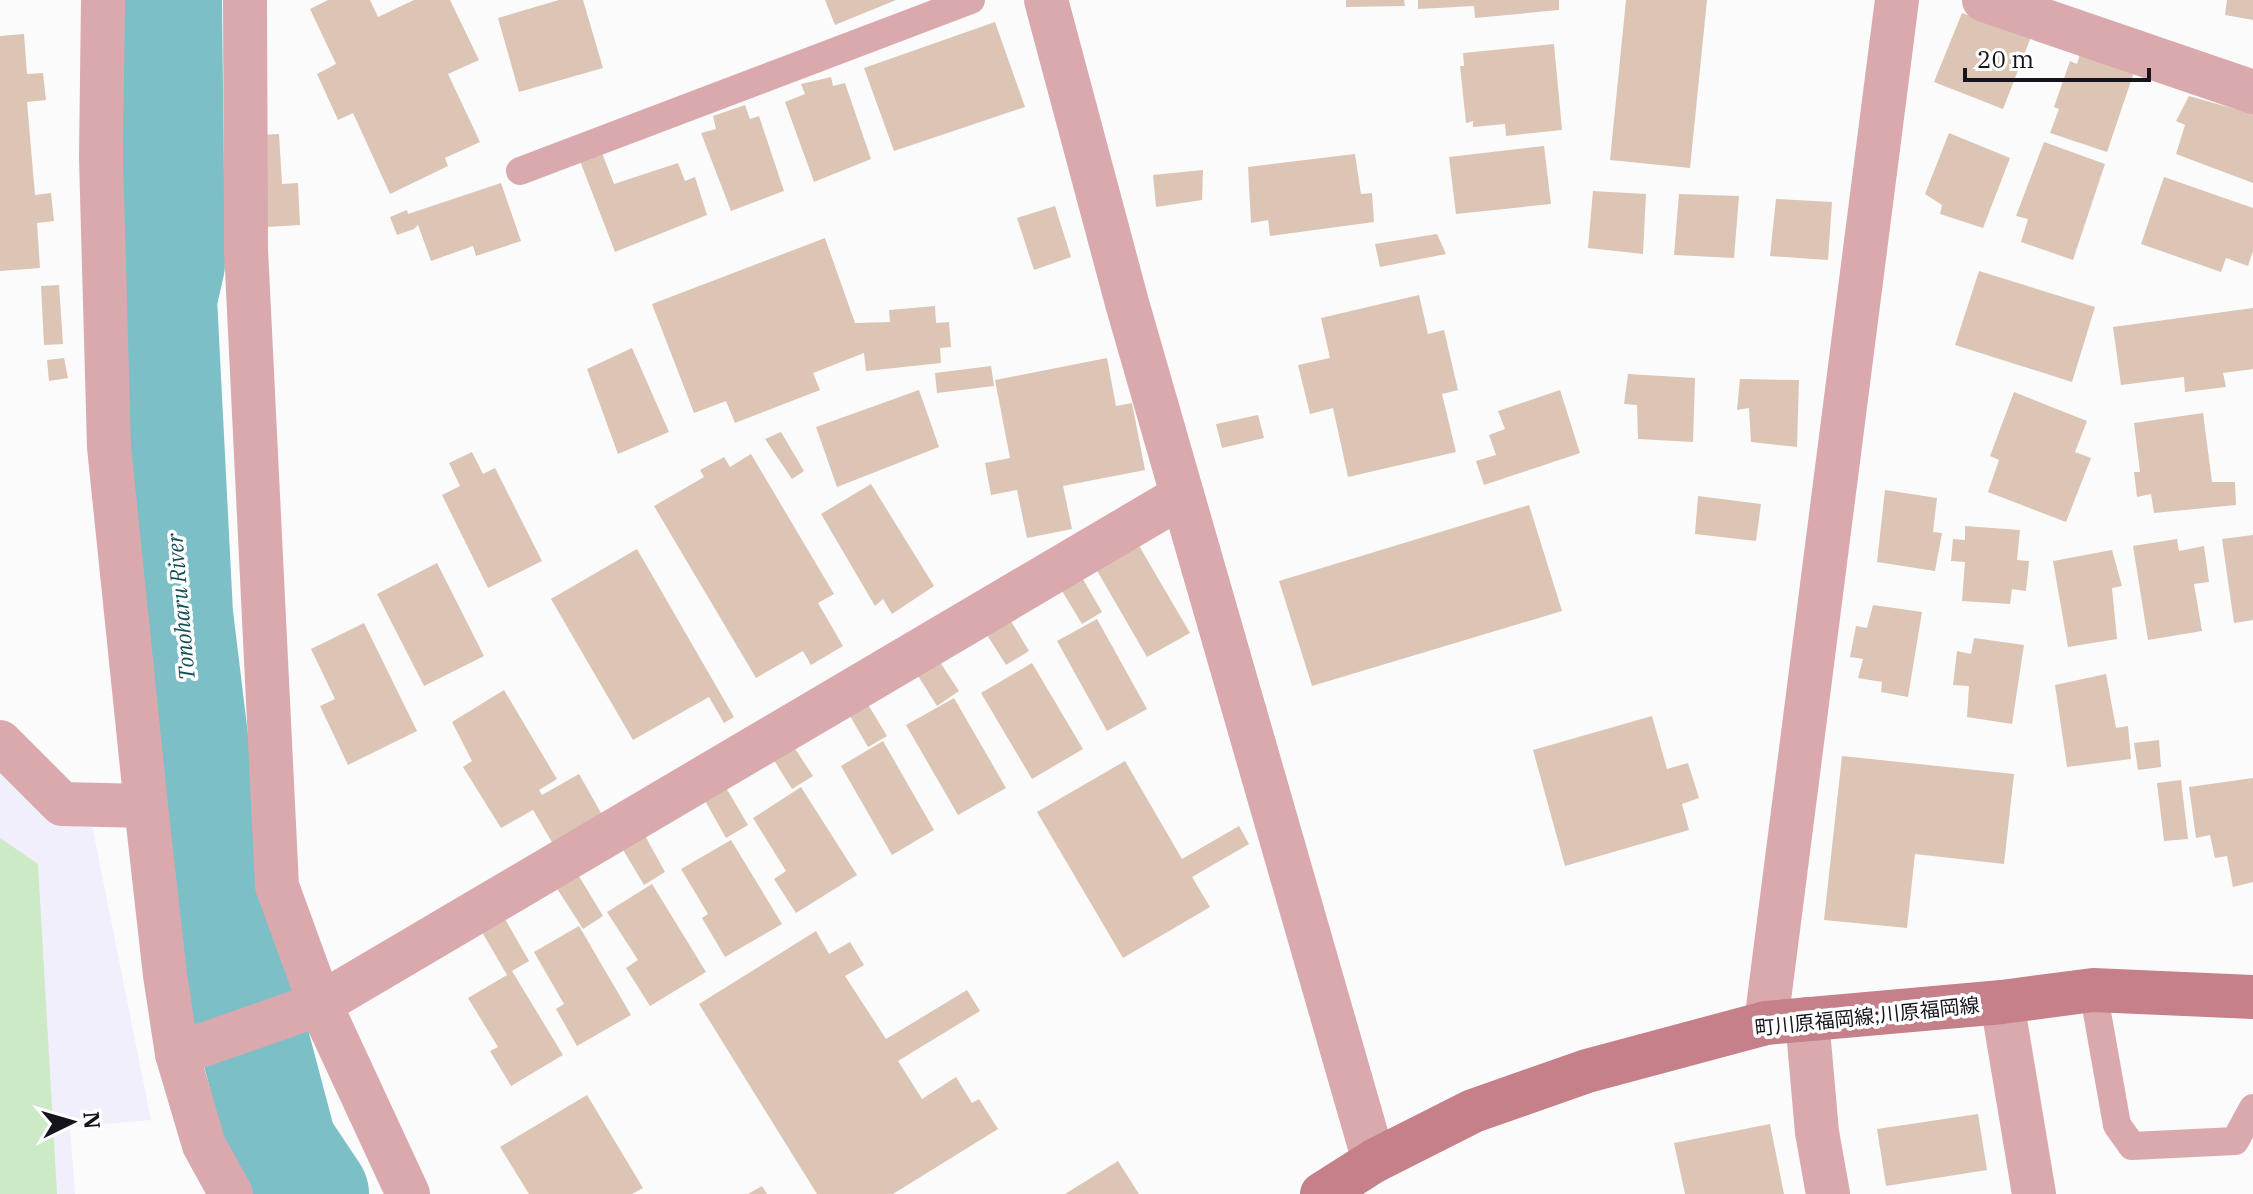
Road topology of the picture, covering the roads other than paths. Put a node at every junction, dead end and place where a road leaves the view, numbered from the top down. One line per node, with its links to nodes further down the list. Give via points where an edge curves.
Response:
1 (103, 0): 11 (street, via 101,158 109,447)
2 (245, 0): 15 (street, via 246,249 277,886)
3 (971, 0): 8 (lane)
4 (1046, 0): 9 (street)
5 (1897, 0): 16 (street)
6 (1989, 1): 7 (street)
7 (2253, 92)
8 (520, 171)
9 (1182, 496): 15 (street); 19 (street)
10 (0, 742): 11 (street, via 62,804)
11 (146, 806): 17 (street)
12 (2093, 990): 13 (main road, 町川原福岡線;川原福岡線); 14 (main road, 町川原福岡線;川原福岡線); 18 (lane, via 2117,1125 2132,1146 2235,1141)
13 (2253, 997)
14 (2002, 1002): 16 (main road, 町川原福岡線;川原福岡線); 24 (street)
15 (320, 1004): 17 (street); 21 (street)
16 (1787, 1021): 19 (main road, 町川原福岡線;川原福岡線, via 1587,1071 1473,1111); 23 (street)
17 (177, 1054): 20 (street, via 204,1145)
18 (2253, 1108)
19 (1374, 1161): 22 (main road, 町川原福岡線;川原福岡線)
20 (231, 1194)
21 (408, 1194)
22 (1322, 1194)
23 (1828, 1194)
24 (2034, 1194)

